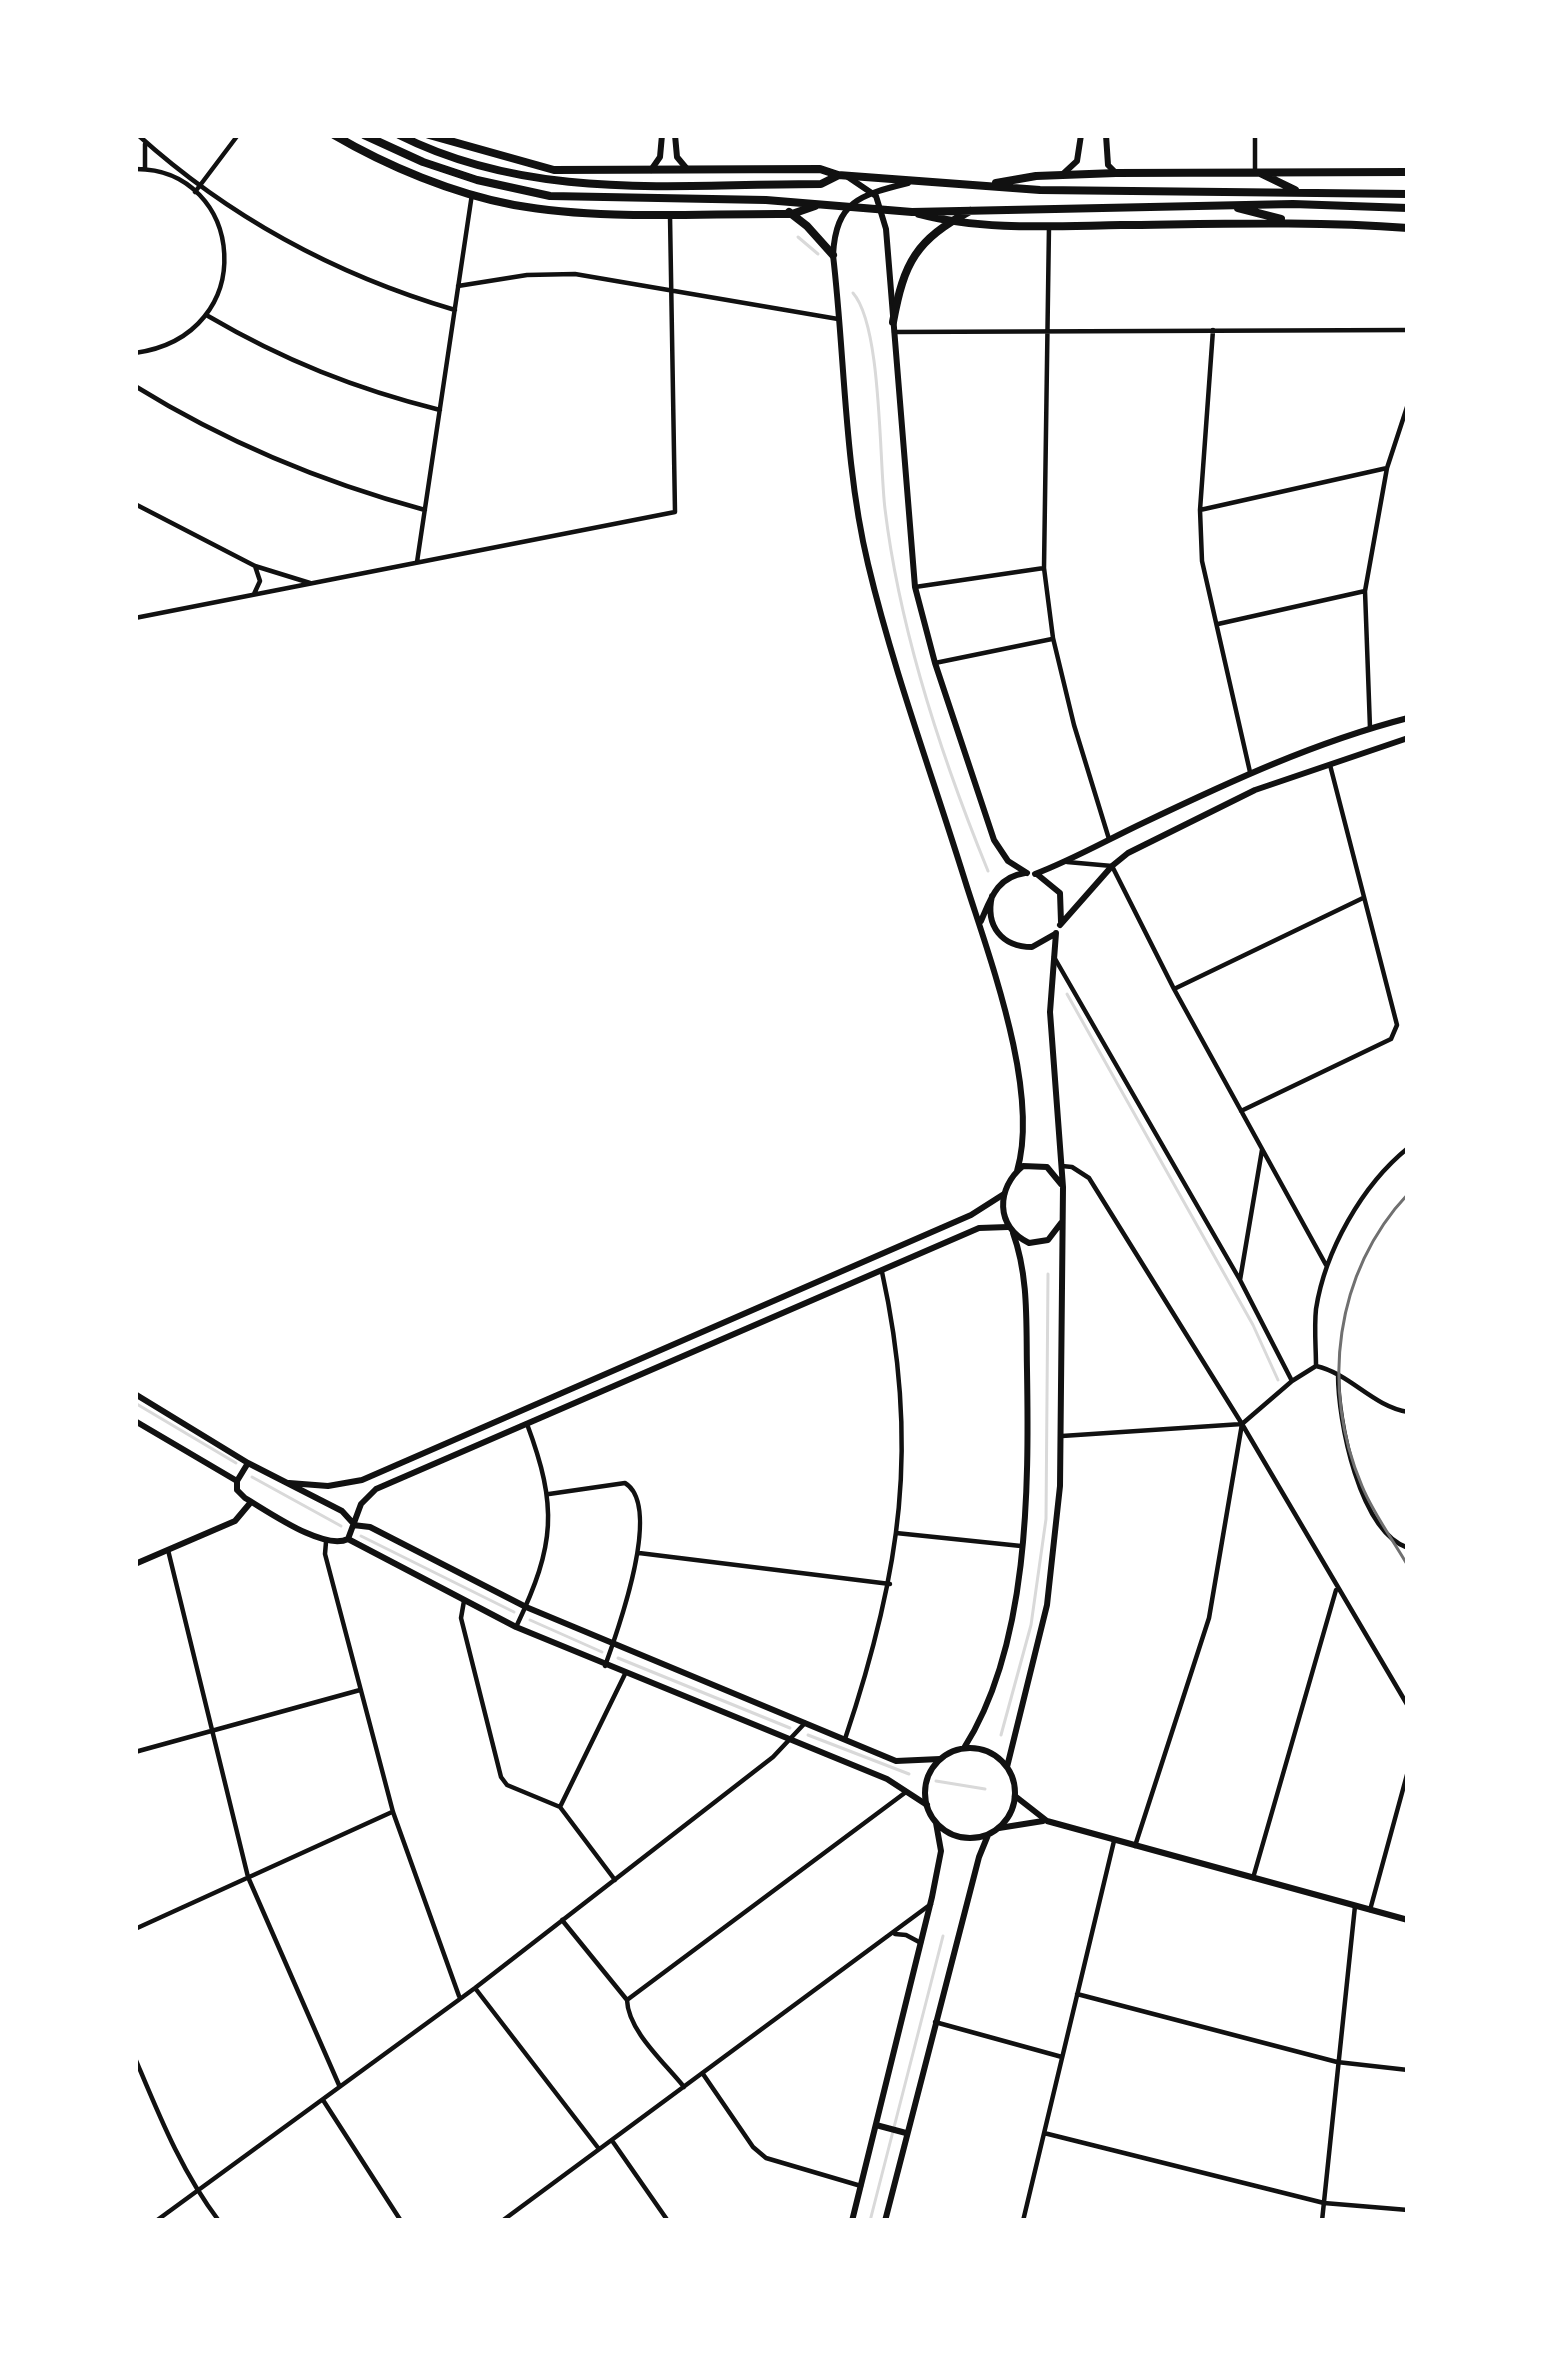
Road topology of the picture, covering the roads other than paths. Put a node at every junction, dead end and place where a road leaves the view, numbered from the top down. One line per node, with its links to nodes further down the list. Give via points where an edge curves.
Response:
1 (238, 135): 22 (street)
2 (334, 135): 27 (main road)
3 (364, 135): 29 (main road, via 514,191)
4 (399, 135): 19 (main road, via 552,182 821,184)
5 (429, 135): 14 (main road, via 554,170)
6 (662, 135): 14 (main road)
7 (676, 135): 15 (main road, via 677,157)
8 (1081, 135): 20 (main road, via 1077,161)
9 (1106, 135): 18 (main road)
10 (1255, 135): 16 (street)
11 (140, 137): 13 (street); 22 (street)
12 (135, 169): 13 (street)
13 (144, 169): 24 (street)
14 (650, 171): 15 (main road)
15 (690, 171): 19 (main road)
16 (1256, 171): 17 (main road); 18 (main road); 26 (main road)
17 (1408, 172)
18 (1116, 173): 20 (main road)
19 (841, 175): 21 (main road); 25 (main road)
20 (1060, 176): 23 (main road)
21 (919, 180): 23 (main road); 25 (main road)
22 (200, 184): 24 (street); 46 (street, via 321,261)
23 (981, 185): 26 (main road)
24 (195, 192): 47 (street, via 223,238 226,265)
25 (873, 193): 32 (main road); 33 (main road)
26 (1302, 193): 28 (main road)
27 (472, 194): 37 (main road, via 550,210); 44 (street)
28 (1408, 194)
29 (766, 200): 30 (main road); 38 (main road)
30 (821, 204): 32 (main road); 38 (main road)
31 (1225, 205): 34 (main road); 35 (main road); 40 (main road)
32 (848, 206): 33 (main road); 43 (main road, via 834,230)
33 (880, 208): 36 (main road); 49 (main road)
34 (1408, 208)
35 (971, 210): 36 (main road); 39 (main road)
36 (913, 212): 39 (main road)
37 (670, 213): 38 (main road); 45 (street)
38 (792, 214): 43 (main road)
39 (950, 222): 41 (main road); 49 (main road, via 910,260)
40 (1293, 223): 41 (main road); 42 (main road)
41 (1049, 226): 50 (street)
42 (1408, 228)
43 (833, 255): 48 (main road)
44 (458, 286): 45 (street, via 575,274); 46 (street)
45 (669, 292): 48 (street); 61 (street, via 676,512)
46 (455, 310): 56 (street)
47 (208, 316): 53 (street, via 187,337); 56 (street, via 320,374)
48 (841, 319): 83 (main road, via 867,562)
49 (893, 327): 50 (street); 65 (main road)
50 (1046, 329): 51 (street); 63 (street)
51 (1213, 330): 52 (street); 60 (street)
52 (1408, 330)
53 (135, 353)
54 (135, 386): 59 (street, via 283,464)
55 (1408, 404): 57 (street)
56 (440, 410): 59 (street)
57 (1388, 468): 60 (street); 66 (street)
58 (135, 504): 62 (street)
59 (425, 510): 61 (street)
60 (1200, 510): 69 (street)
61 (416, 565): 64 (street)
62 (255, 566): 64 (street); 67 (street)
63 (1044, 568): 65 (street); 70 (street)
64 (316, 584): 67 (street)
65 (915, 587): 71 (main road)
66 (1365, 591): 69 (street); 73 (street)
67 (253, 596): 68 (street)
68 (135, 618)
69 (1216, 624): 76 (street)
70 (1053, 638): 71 (street); 77 (street)
71 (934, 663): 80 (main road, via 994,840 1008,861)
72 (1408, 718): 73 (main road)
73 (1370, 728): 76 (main road)
74 (1408, 738): 75 (main road)
75 (1330, 762): 79 (main road, via 1256,790); 82 (street)
76 (1250, 772): 77 (main road)
77 (1109, 839): 78 (main road)
78 (1067, 862): 79 (street); 80 (main road)
79 (1112, 866): 84 (main road); 87 (street)
80 (1031, 873): 81 (main road, via 1006,879); 84 (main road, via 1060,893)
81 (992, 896): 83 (main road); 85 (main road, via 990,916)
82 (1364, 898): 87 (street); 88 (street, via 1395,1033)
83 (979, 925): 85 (main road); 92 (main road, via 1016,1070)
84 (1058, 929): 85 (main road, via 1032,947); 86 (main road)
85 (1006, 941)
86 (1053, 956): 91 (main road); 99 (street)
87 (1174, 989): 88 (street)
88 (1240, 1111): 90 (street)
89 (1408, 1148): 97 (street, via 1372,1184)
90 (1262, 1150): 97 (street); 99 (street)
91 (1062, 1166): 93 (main road); 107 (street, via 1089,1178)
92 (1017, 1171): 93 (main road, via 1040,1164); 94 (main road)
93 (1063, 1187): 95 (main road)
94 (1004, 1194): 96 (main road); 111 (main road, via 362,1480)
95 (1063, 1217): 96 (main road, via 1048,1240 1029,1243); 108 (main road)
96 (1010, 1230): 98 (main road, via 980,1228); 118 (main road, via 1025,1283)
97 (1326, 1265): 100 (street)
98 (882, 1272): 106 (main road); 115 (street, via 903,1401)
99 (1240, 1280): 102 (street)
100 (1316, 1366): 101 (street); 102 (street)
101 (1338, 1374): 104 (street, via 1386,1408); 119 (street, via 1353,1469 1395,1544)
102 (1292, 1382): 107 (street)
103 (135, 1394): 109 (main road)
104 (1408, 1412)
105 (135, 1421): 110 (main road)
106 (526, 1424): 112 (street); 114 (main road, via 376,1489)
107 (1242, 1424): 108 (street); 124 (street); 152 (street, via 1209,1618)
108 (1060, 1436): 140 (main road, via 1047,1605)
109 (248, 1463): 110 (main road); 111 (main road)
110 (237, 1480): 113 (main road)
111 (289, 1483): 114 (main road)
112 (550, 1494): 121 (street, via 625,1483 636,1490); 126 (street, via 548,1537)
113 (251, 1502): 117 (main road); 120 (main road, via 236,1521)
114 (353, 1525): 116 (main road); 126 (main road)
115 (896, 1532): 118 (street); 123 (street)
116 (348, 1539): 117 (main road); 125 (main road)
117 (326, 1542): 131 (street)
118 (1021, 1546): 137 (main road, via 1000,1666)
119 (1408, 1548)
120 (168, 1550): 122 (main road); 134 (street)
121 (637, 1552): 123 (street); 128 (street)
122 (135, 1564)
123 (890, 1584): 135 (street)
124 (1336, 1588): 132 (street); 154 (street)
125 (464, 1601): 127 (main road); 145 (street, via 461,1618 501,1777)
126 (526, 1607): 127 (street); 128 (main road)
127 (516, 1627): 129 (main road)
128 (613, 1643): 129 (street); 133 (main road)
129 (604, 1666): 130 (main road)
130 (626, 1674): 136 (main road); 145 (street)
131 (360, 1690): 134 (street); 146 (street)
132 (1408, 1706)
133 (805, 1723): 135 (main road); 136 (street)
134 (213, 1730): 138 (street); 153 (street)
135 (845, 1739): 139 (main road, via 896,1761)
136 (788, 1740): 142 (main road); 155 (street)
137 (964, 1748): 139 (main road); 140 (main road, via 988,1751)
138 (135, 1752)
139 (940, 1759): 144 (main road, via 926,1785)
140 (1007, 1767): 143 (main road)
141 (1408, 1771): 158 (street)
142 (907, 1791): 144 (main road); 167 (street)
143 (1016, 1796): 147 (main road); 149 (main road)
144 (927, 1805): 148 (main road)
145 (560, 1807): 155 (street)
146 (393, 1812): 153 (street); 166 (street)
147 (1047, 1821): 149 (main road); 151 (main road)
148 (936, 1822): 150 (main road, via 966,1838); 156 (main road, via 941,1851)
149 (999, 1828): 150 (main road)
150 (988, 1835): 168 (main road)
151 (1114, 1841): 152 (main road); 165 (street)
152 (1135, 1846): 154 (main road)
153 (248, 1877): 161 (street); 174 (street)
154 (1253, 1878): 157 (main road)
155 (615, 1880): 159 (street)
156 (931, 1904): 162 (street); 163 (main road)
157 (1355, 1906): 158 (main road); 171 (street)
158 (1370, 1910): 160 (main road)
159 (562, 1920): 164 (street); 167 (street)
160 (1408, 1920)
161 (135, 1929)
162 (889, 1935): 163 (street); 173 (street)
163 (921, 1943): 177 (main road)
164 (475, 1988): 166 (street); 181 (street)
165 (1077, 1994): 169 (street); 171 (street)
166 (460, 1998): 174 (street)
167 (627, 2000): 175 (street, via 635,2025)
168 (935, 2022): 169 (street); 178 (main road)
169 (1062, 2056): 179 (street)
170 (135, 2058): 183 (street)
171 (1337, 2062): 172 (street); 184 (street)
172 (1408, 2070)
173 (703, 2073): 175 (street); 182 (street, via 766,2158)
174 (339, 2085): 176 (street)
175 (684, 2087): 180 (street)
176 (322, 2100): 183 (street); 189 (street)
177 (879, 2126): 178 (main road); 182 (main road)
178 (906, 2133): 194 (main road)
179 (1044, 2133): 184 (street); 195 (street)
180 (612, 2140): 181 (street); 192 (street)
181 (599, 2149): 185 (street)
182 (861, 2186): 193 (main road)
183 (196, 2192): 187 (street); 188 (street)
184 (1324, 2203): 186 (street); 196 (street)
185 (518, 2209): 190 (street); 191 (street)
186 (1408, 2210)
187 (156, 2221)
188 (219, 2221)
189 (401, 2221)
190 (502, 2221)
191 (527, 2221)
192 (668, 2221)
193 (852, 2221)
194 (885, 2221)
195 (1023, 2221)
196 (1322, 2221)

